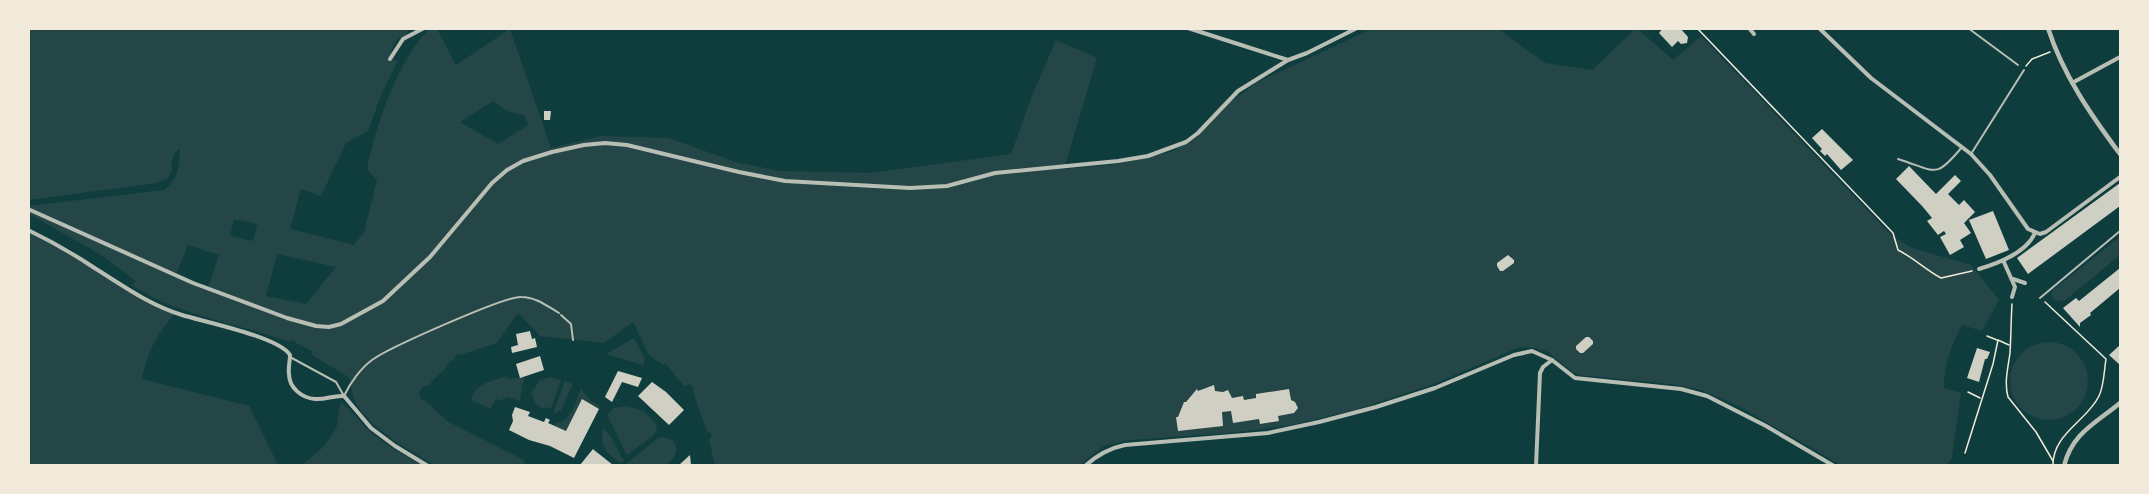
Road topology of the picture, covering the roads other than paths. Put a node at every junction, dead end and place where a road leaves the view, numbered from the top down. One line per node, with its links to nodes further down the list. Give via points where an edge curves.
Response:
1 (424, 28): 10 (street, via 404,39)
2 (1188, 28): 11 (street)
3 (1357, 28): 11 (street)
4 (1749, 28): 8 (street)
5 (1819, 28): 15 (street, via 1871,78)
6 (1968, 28): 12 (lane)
7 (2048, 28): 14 (street)
8 (1754, 34)
9 (2121, 57): 14 (street)
10 (390, 59)
11 (1288, 60): 20 (street, via 1238,91 1198,133 1169,149 1118,162 995,173 947,186 899,188 785,181 605,143 552,152 507,170 403,285 383,301 329,327 287,318 193,283)
12 (2018, 65)
13 (2024, 70): 16 (lane)
14 (2072, 83): 17 (street)
15 (1962, 147): 16 (street); 18 (lane, via 1940,171)
16 (1971, 154): 23 (street)
17 (2121, 154)
18 (1898, 159)
19 (2121, 177): 23 (street, via 2046,232)
20 (28, 208)
21 (28, 230): 31 (street, via 150,303 280,345)
22 (2121, 231): 29 (lane)
23 (2035, 233): 24 (street, via 2029,244)
24 (2003, 260): 25 (street); 26 (street)
25 (1978, 269)
26 (2012, 279): 27 (street); 28 (street)
27 (2025, 283)
28 (2012, 297)
29 (2040, 298)
30 (573, 340): 33 (lane, via 572,326 560,314 537,299 516,297 405,342 376,358)
31 (290, 357): 33 (lane, via 336,382); 33 (street, via 289,375 297,391 317,399)
32 (1552, 360): 36 (street, via 1527,351 1435,388 1319,422 1268,433 1125,445 1096,456); 37 (street, via 1540,373); 38 (street, via 1575,378 1681,389 1707,396)
33 (344, 396): 35 (street, via 371,428)
34 (2121, 403): 39 (street, via 2074,440)
35 (428, 465)
36 (1085, 465)
37 (1536, 465)
38 (1834, 465)
39 (2064, 465)

